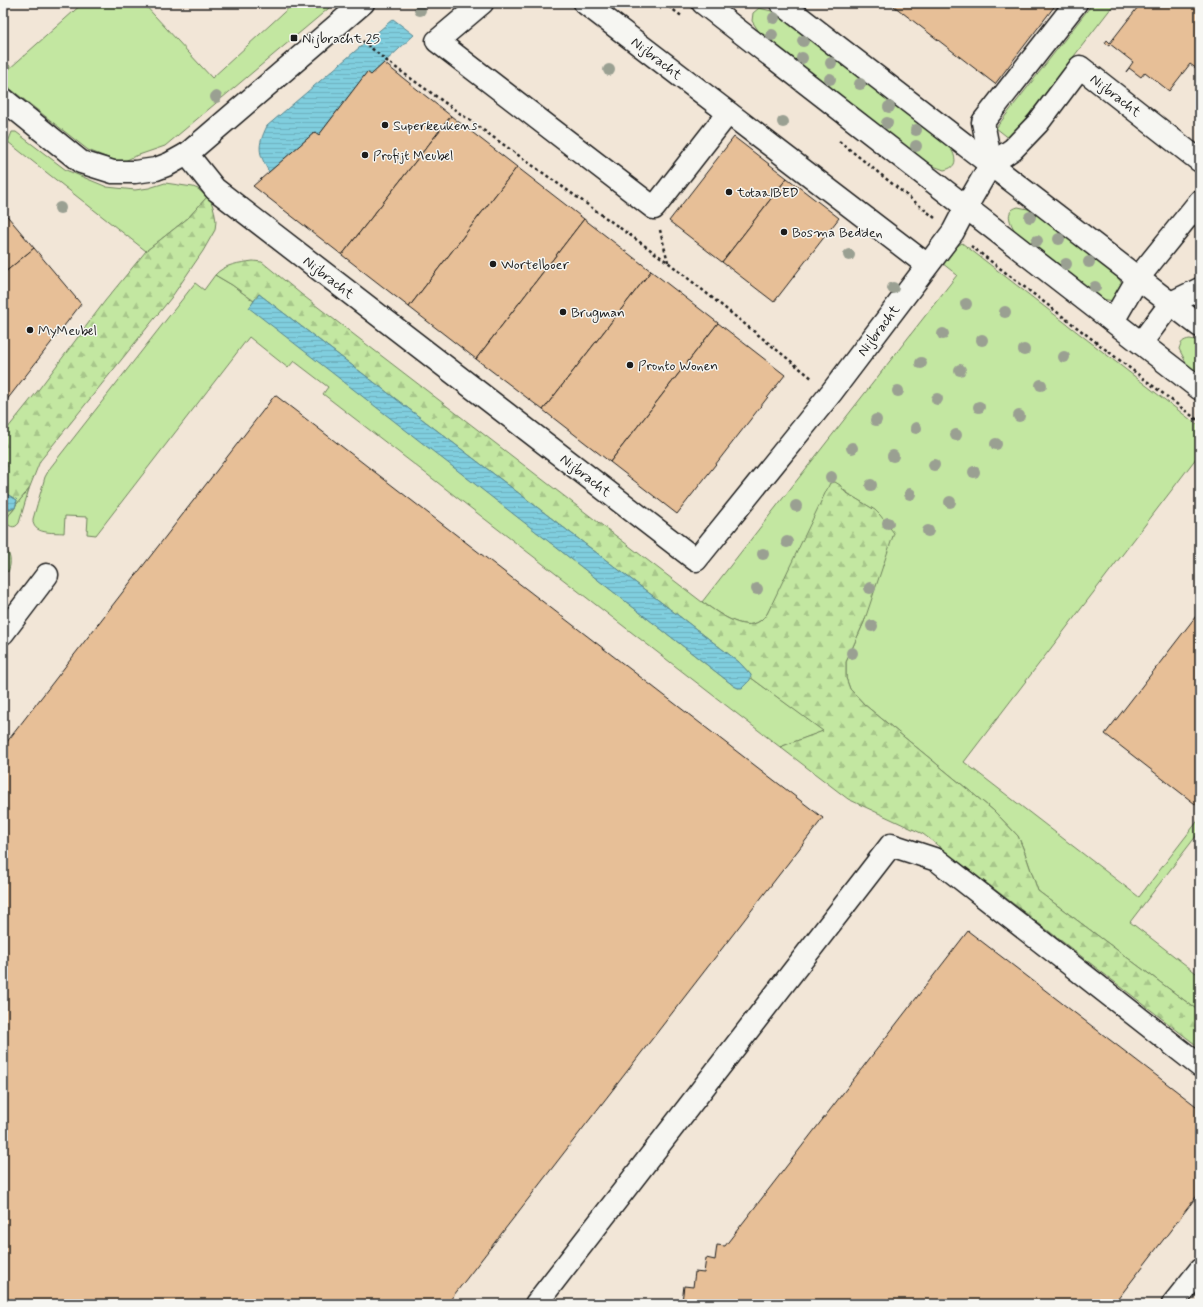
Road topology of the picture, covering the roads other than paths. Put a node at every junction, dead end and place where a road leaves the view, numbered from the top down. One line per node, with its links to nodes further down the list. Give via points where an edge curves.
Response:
1 (363, 3): 9 (street)
2 (482, 3): 8 (street, via 438,41 654,208)
3 (585, 3): 8 (street, Nijbracht)
4 (703, 3): 13 (street)
5 (781, 3): 11 (street)
6 (1076, 3): 11 (street, via 983,122)
7 (3, 99): 9 (street, via 81,162 113,172 156,169)
8 (728, 113): 14 (street, Nijbracht)
9 (187, 154): 14 (street, Nijbracht, via 215,189 696,560 831,393)
10 (1200, 161): 11 (street, Nijbracht, via 1080,67 1038,123 1013,149)
11 (991, 164): 13 (street, Nijbracht); 15 (street)
12 (1200, 201): 15 (street)
13 (966, 207): 14 (street, Nijbracht, via 953,232); 18 (street)
14 (927, 266)
15 (1138, 278): 17 (street); 18 (street)
16 (1200, 290): 17 (street)
17 (1171, 303): 19 (street); 20 (street)
18 (1113, 321): 20 (street)
19 (1200, 326)
20 (1141, 343): 21 (street)
21 (1200, 389)
22 (47, 575): 23 (street)
23 (3, 633)
24 (1200, 1066): 26 (street, via 937,860 891,845)
25 (1200, 1270): 27 (street)
26 (536, 1304)
27 (1173, 1304)

